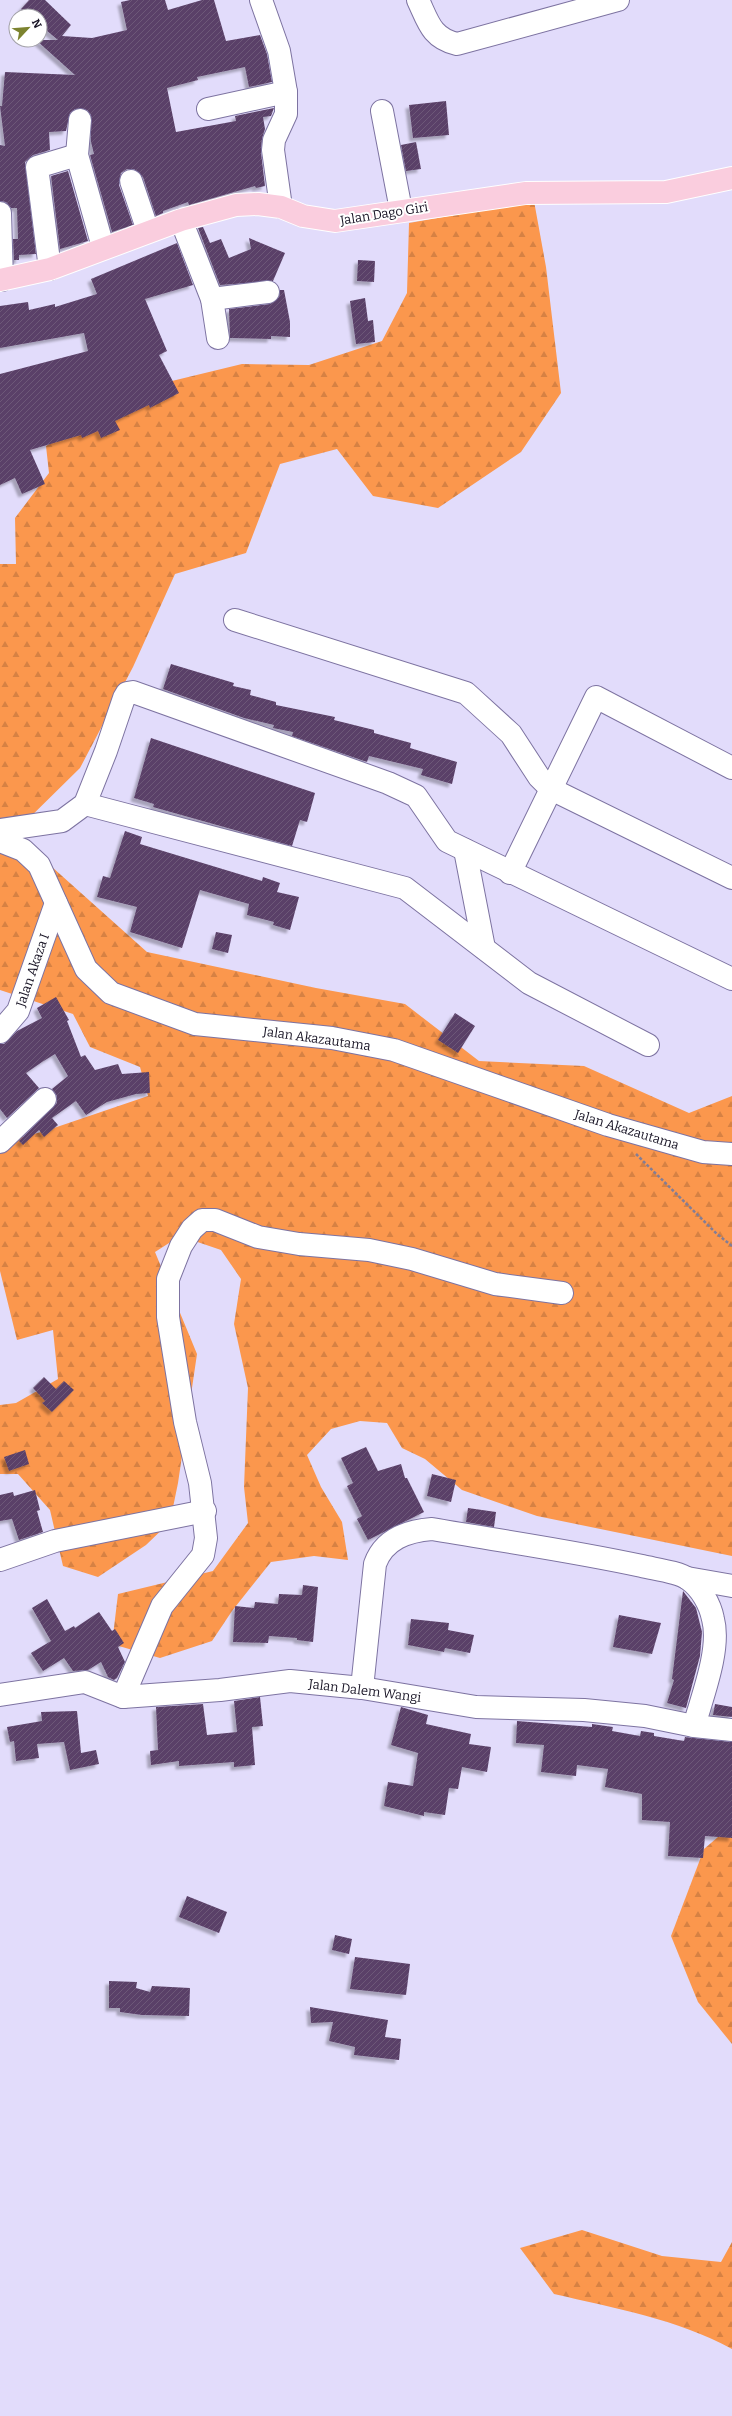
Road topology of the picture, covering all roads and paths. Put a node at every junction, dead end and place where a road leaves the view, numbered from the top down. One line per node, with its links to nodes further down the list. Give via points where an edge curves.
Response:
1 (261, 0): 4 (street, via 279,51)
2 (418, 0): 3 (street, via 432,30 443,41 457,44)
3 (618, 0)
4 (286, 92): 5 (street); 11 (street, via 286,114 274,140 273,150)
5 (208, 109)
6 (382, 111): 12 (street)
7 (80, 120): 8 (street)
8 (77, 155): 16 (street); 17 (street, via 37,167)
9 (732, 178): 12 (main road, Jalan Dago Giri, via 666,192 526,192)
10 (131, 181): 15 (street)
11 (281, 207): 12 (main road, Jalan Dago Giri, via 303,216 335,221); 14 (main road, Jalan Dago Giri, via 236,205)
12 (401, 210)
13 (0, 213): 18 (street)
14 (181, 220): 15 (main road, Jalan Dago Giri); 20 (street)
15 (148, 232): 16 (main road, Jalan Dago Giri)
16 (103, 247): 17 (main road, Jalan Dago Giri)
17 (50, 269): 18 (main road, Jalan Dago Giri)
18 (1, 280)
19 (268, 292): 20 (street)
20 (212, 300): 21 (street)
21 (218, 338)
22 (235, 620): 24 (street, via 466,693 512,734 539,777)
23 (732, 768): 24 (street, via 596,697)
24 (551, 789): 29 (street); 30 (street)
25 (84, 804): 26 (street, via 62,821); 28 (street, via 124,698 127,693 133,692 388,783 416,796 447,841); 32 (street, via 405,888)
26 (0, 830)
27 (0, 841): 31 (street, Jalan Akazautama, via 23,850 39,865)
28 (465, 850): 29 (street); 32 (street)
29 (510, 873): 33 (street)
30 (732, 878)
31 (56, 903): 34 (street, Jalan Akaza I, via 18,1011); 39 (street, Jalan Akazautama, via 86,970 111,993 195,1024 332,1038 394,1050 608,1125 703,1152)
32 (484, 948): 35 (street, via 529,983)
33 (732, 979)
34 (0, 1032)
35 (648, 1045)
36 (45, 1099): 37 (street)
37 (0, 1142)
38 (635, 1152): 40 (path)
39 (732, 1154)
40 (732, 1246)
41 (562, 1293): 42 (street, via 495,1284 412,1259 370,1250 299,1244 258,1237 215,1220 202,1220 192,1229 181,1246 168,1280 168,1317 185,1422)
42 (205, 1511): 43 (street, via 55,1541); 48 (street, via 206,1538 203,1555 162,1606)
43 (0, 1560)
44 (687, 1578): 45 (street); 46 (street, via 629,1563 432,1529 405,1535 390,1542 380,1551 375,1564); 49 (street, via 699,1588 708,1603 715,1633 713,1654)
45 (732, 1586)
46 (362, 1688): 48 (street, Jalan Dalem Wangi, via 290,1681 220,1690); 49 (street, Jalan Dalem Wangi, via 476,1707 584,1710 645,1716)
47 (0, 1695): 48 (street, Jalan Dalem Wangi, via 85,1682)
48 (123, 1697)
49 (694, 1726): 50 (street, Jalan Dalem Wangi)
50 (732, 1730)

